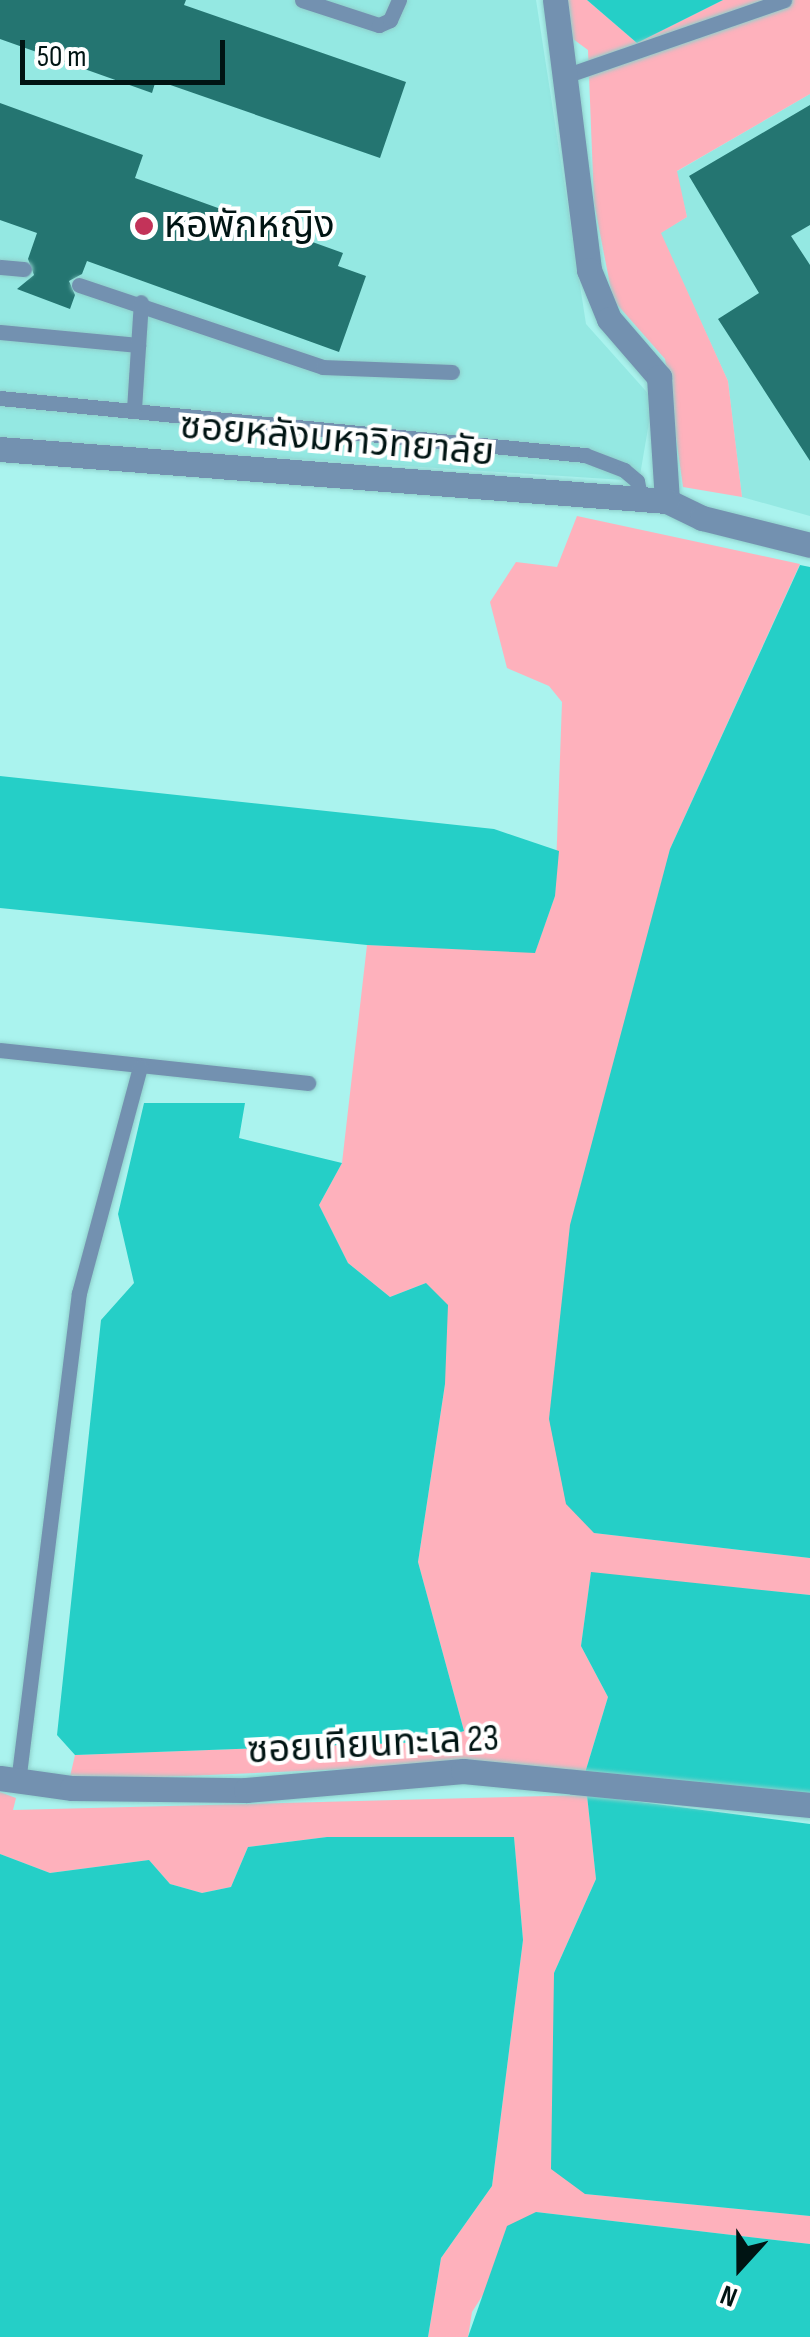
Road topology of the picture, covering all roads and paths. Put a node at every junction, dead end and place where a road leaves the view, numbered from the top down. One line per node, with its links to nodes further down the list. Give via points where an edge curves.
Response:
1 (302, 0): 2 (lane, via 379,25 390,20)
2 (399, 0)
3 (555, 0): 5 (street)
4 (784, 0): 5 (lane)
5 (565, 76): 16 (street, via 597,298 663,390)
6 (0, 267): 7 (lane)
7 (24, 269)
8 (79, 285): 9 (lane)
9 (141, 302): 11 (lane); 12 (lane, via 323,367)
10 (0, 332): 11 (lane)
11 (138, 346): 14 (lane)
12 (452, 372)
13 (0, 398): 14 (lane)
14 (134, 409): 16 (lane, via 585,455 624,470)
15 (0, 449): 16 (street, ซอยหลังมหาวิทยาลัย)
16 (664, 504): 17 (street, ซอยหลังมหาวิทยาลัย)
17 (810, 545)
18 (0, 1050): 19 (lane)
19 (140, 1067): 20 (lane); 21 (lane, via 80,1293)
20 (308, 1083)
21 (9, 1780): 22 (street, ซอยเทียนทะเล 23, via 246,1790 464,1771)
22 (810, 1805)

